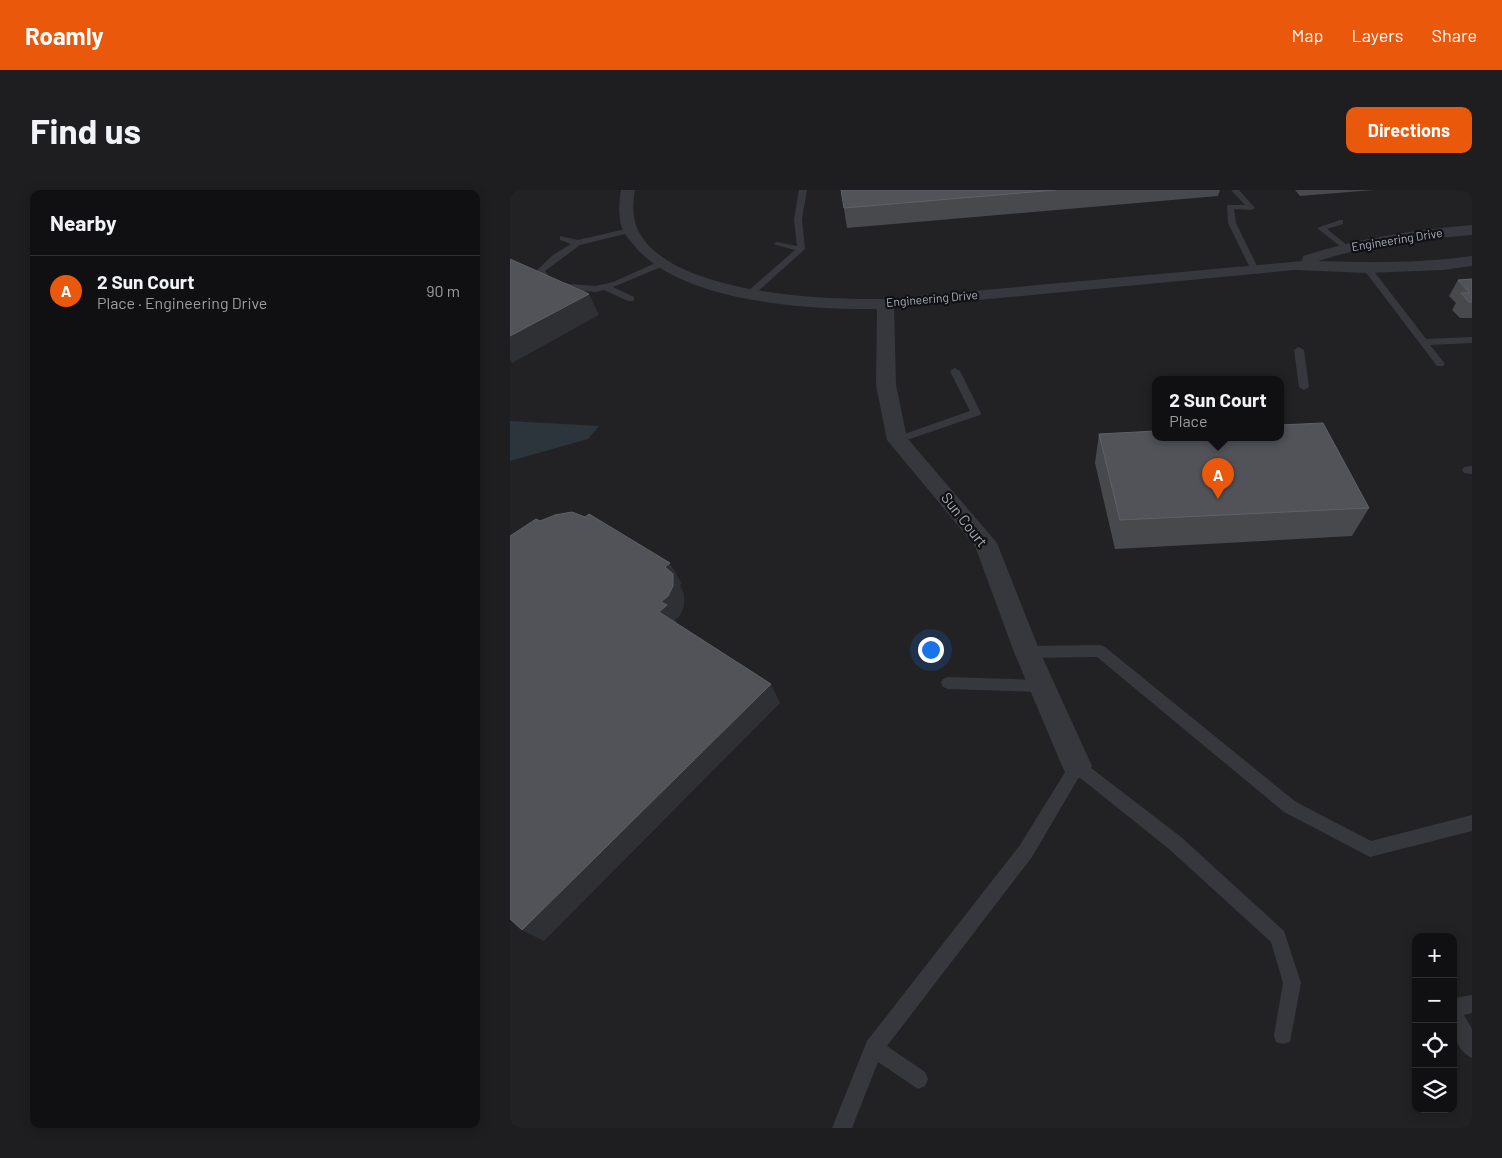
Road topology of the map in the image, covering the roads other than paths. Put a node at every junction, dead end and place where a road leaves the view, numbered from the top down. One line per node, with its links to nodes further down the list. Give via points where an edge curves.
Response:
1 (628, 190): 5 (street)
2 (803, 190): 11 (lane, via 798,219)
3 (1235, 190): 17 (lane, via 1251,208 1230,207 1232,223)
4 (1340, 222): 10 (lane, via 1321,228)
5 (630, 230): 8 (lane); 14 (street, Engineering Drive, via 647,251)
6 (1472, 230): 10 (street, Engineering Drive, via 1423,234)
7 (563, 238): 8 (lane)
8 (577, 243): 15 (lane)
9 (777, 244): 11 (lane)
10 (1346, 248): 16 (street, Engineering Drive)
11 (801, 249): 20 (lane)
12 (538, 260): 15 (lane)
13 (1472, 261): 18 (street, Engineering Drive)
14 (663, 263): 19 (lane); 20 (street, Engineering Drive, via 691,279)
15 (548, 264): 19 (lane, via 540,271 548,282 569,287)
16 (1294, 265): 17 (street, Engineering Drive); 18 (street, Engineering Drive)
17 (1254, 268): 22 (street, Engineering Drive)
18 (1367, 268): 24 (lane)
19 (606, 287): 21 (lane)
20 (751, 294): 22 (street, Engineering Drive, via 850,306)
21 (631, 299)
22 (885, 304): 29 (street, Sun Court, via 886,385)
23 (1472, 340): 24 (lane)
24 (1423, 342): 26 (lane)
25 (1299, 350): 28 (lane)
26 (1440, 364)
27 (955, 371): 29 (lane, via 976,413)
28 (1304, 387)
29 (898, 440): 30 (street, Sun Court, via 985,543)
30 (1027, 652): 32 (street, Sun Court); 34 (lane, via 1100,651 1290,807 1370,849)
31 (948, 683): 32 (lane)
32 (1042, 686): 33 (street, Sun Court)
33 (1077, 766): 38 (lane, via 1175,843 1278,937 1292,983); 39 (lane, via 1026,851)
34 (1472, 823)
35 (1472, 1004): 36 (lane)
36 (1457, 1006)
37 (1457, 1021): 40 (lane)
38 (1283, 1035)
39 (874, 1048): 41 (lane); 42 (lane)
40 (1472, 1048)
41 (918, 1079)
42 (842, 1128)

